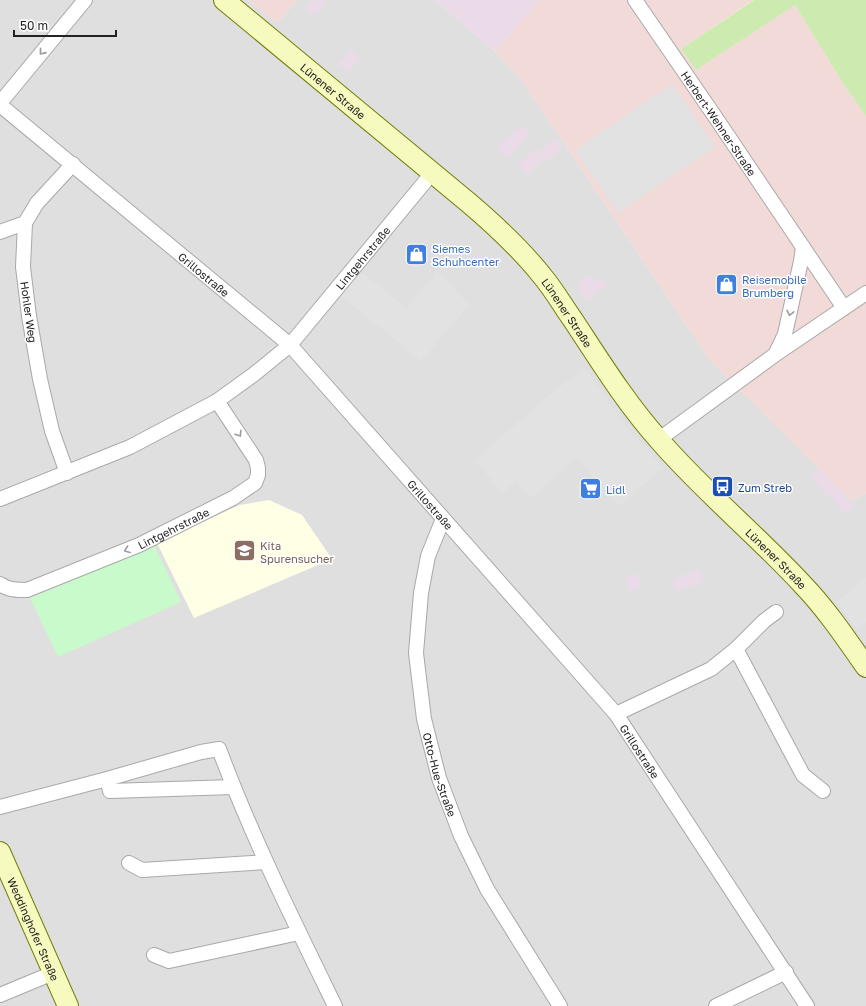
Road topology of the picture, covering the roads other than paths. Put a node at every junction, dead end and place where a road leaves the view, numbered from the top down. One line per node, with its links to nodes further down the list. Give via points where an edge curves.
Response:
1 (85, 0): 4 (street, one-way to 4)
2 (224, 0): 6 (main road, Lünener Straße)
3 (635, 0): 9 (street, Herbert-Wehner-Straße)
4 (0, 104): 5 (street, Grillostraße)
5 (73, 164): 7 (street, Hohler Weg, via 37,203); 12 (street, Grillostraße)
6 (433, 172): 12 (street, Lintgehrstraße); 15 (main road, Lünener Straße, via 524,254 544,278 620,392)
7 (25, 223): 8 (street); 16 (street, Hohler Weg, via 23,268 29,316 52,431)
8 (0, 232)
9 (803, 247): 11 (street, Herbert-Wehner-Straße); 13 (street, one-way to 13, via 785,334)
10 (866, 293): 11 (street)
11 (844, 308): 13 (street)
12 (290, 345): 14 (street, Lintgehrstraße); 18 (street, Grillostraße)
13 (776, 354): 15 (street)
14 (217, 401): 16 (street, Lintgehrstraße, via 130,447); 19 (street, Lintgehrstraße, one-way to 19, via 256,460 258,475 255,483 233,498 139,546 27,590)
15 (658, 440): 22 (main road, Lünener Straße, via 696,481 804,586)
16 (67, 473): 17 (street, Lintgehrstraße)
17 (0, 499)
18 (443, 519): 23 (street, Grillostraße); 38 (street, Otto-Hue-Straße, via 428,556 421,593 416,653 424,719 439,778 461,836 487,889)
19 (0, 584)
20 (776, 612): 21 (street)
21 (736, 649): 23 (street, via 710,669); 26 (street, via 803,775)
22 (866, 667)
23 (616, 714): 33 (street, Grillostraße)
24 (107, 779): 25 (street, via 110,791); 25 (street, via 219,749); 27 (street)
25 (233, 787): 29 (street)
26 (823, 791)
27 (0, 807)
28 (0, 852): 34 (main road, Weddinghofer Straße)
29 (266, 862): 30 (street, via 142,870); 31 (street)
30 (129, 863)
31 (299, 933): 32 (street, via 169,961); 37 (street)
32 (154, 955)
33 (786, 972): 39 (street); 40 (street, Grillostraße)
34 (53, 973): 35 (street); 36 (main road, Weddinghofer Straße)
35 (0, 995)
36 (68, 1006)
37 (334, 1006)
38 (560, 1006)
39 (716, 1006)
40 (807, 1006)

